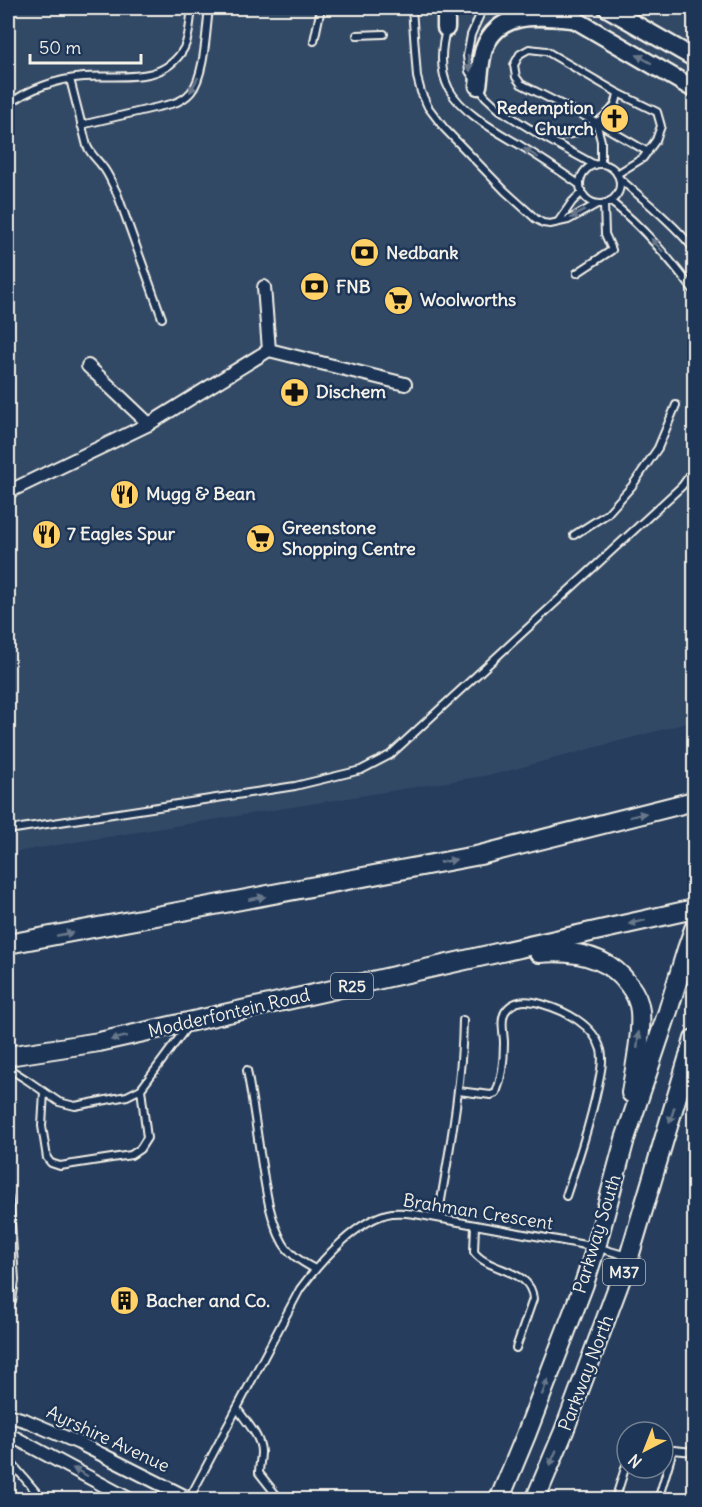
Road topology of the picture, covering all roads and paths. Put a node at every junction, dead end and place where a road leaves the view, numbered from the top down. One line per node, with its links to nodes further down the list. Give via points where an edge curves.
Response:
1 (192, 8): 14 (lane, via 184,47 163,69 126,77)
2 (209, 8): 20 (lane, one-way to 20, via 201,67 196,85 186,97)
3 (319, 8): 12 (lane)
4 (412, 8): 27 (lane, via 417,78 428,107 444,128 536,219 550,224)
5 (483, 8): 15 (lane, one-way to 15, via 467,56 469,71)
6 (555, 8): 9 (street)
7 (607, 8): 13 (street)
8 (448, 18): 25 (lane, one-way to 8, via 486,124 456,98 449,89 442,60)
9 (574, 20): 15 (street, via 526,17 496,30 484,49); 16 (street, one-way to 9)
10 (384, 34): 11 (lane)
11 (357, 35)
12 (314, 41)
13 (694, 58)
14 (70, 79): 18 (lane, via 36,89); 20 (lane)
15 (478, 86): 21 (lane, via 500,110)
16 (694, 88)
17 (618, 93): 19 (lane, via 614,107); 19 (lane, via 546,51 530,49 520,54 514,65 521,84); 22 (lane, via 657,112 661,126)
18 (8, 105)
19 (596, 122): 21 (lane, via 580,132); 22 (lane); 23 (lane, via 601,141)
20 (81, 125): 32 (lane, via 89,150 117,193)
21 (540, 135): 23 (lane)
22 (648, 152): 24 (lane)
23 (598, 165): 24 (lane, via 613,169); 25 (lane, via 584,172)
24 (618, 176): 26 (lane, via 618,192); 28 (lane)
25 (581, 188): 26 (lane, via 591,202); 27 (lane)
26 (604, 203): 27 (lane, one-way to 27); 29 (lane, via 605,234 612,250); 31 (lane, one-way to 26, via 631,218)
27 (558, 222)
28 (694, 249)
29 (577, 273)
30 (264, 287): 33 (street)
31 (694, 291)
32 (162, 318)
33 (270, 350): 35 (street); 37 (street)
34 (88, 366): 37 (street)
35 (405, 384)
36 (676, 405): 40 (lane, via 658,448 632,486 607,514)
37 (148, 424): 39 (street)
38 (694, 465): 42 (lane, via 682,486 390,755 361,770 294,786)
39 (8, 492)
40 (574, 535)
41 (694, 801): 45 (main road, one-way to 41, via 480,855)
42 (8, 830)
43 (694, 909): 46 (main road, Modderfontein Road / R25, one-way to 46)
44 (694, 929): 56 (main road, Parkway South / M37)
45 (8, 944)
46 (402, 974): 48 (main road, Modderfontein Road / R25); 56 (main road, one-way to 46, via 637,1056 639,1008 632,989 611,966 588,956 555,951)
47 (463, 1020): 54 (lane)
48 (191, 1022): 50 (main road, Modderfontein Road / R25, one-way to 50); 53 (lane)
49 (694, 1039): 62 (main road, Parkway North / M37, one-way to 62)
50 (8, 1056)
51 (8, 1068): 55 (lane)
52 (247, 1070): 63 (lane, via 276,1228 284,1245)
53 (141, 1089): 55 (lane, via 127,1096 75,1106); 55 (lane, via 147,1138 140,1149 131,1155 60,1166 47,1158 42,1126)
54 (458, 1090): 58 (lane, via 496,1093 504,1045 502,1023 516,1002 546,1005 588,1028 601,1048 601,1072 592,1115); 59 (lane)
55 (44, 1092)
56 (625, 1139): 61 (main road, Parkway South / M37)
57 (8, 1195): 64 (lane, via 15,1280)
58 (566, 1196)
59 (438, 1218): 60 (lane, Brahman Crescent); 63 (lane, Brahman Crescent, via 402,1213 380,1217 343,1241)
60 (475, 1225): 61 (lane, Brahman Crescent); 65 (lane, via 476,1256 530,1286 533,1299)
61 (596, 1247): 62 (lane, Brahman Crescent); 79 (main road, Parkway South / M37, one-way to 61)
62 (629, 1257): 80 (main road, Parkway North / M37, one-way to 80)
63 (315, 1269): 66 (lane, Brahman Crescent, via 300,1288)
64 (8, 1310)
65 (516, 1348)
66 (237, 1408): 76 (lane, Brahman Crescent); 78 (lane, via 260,1444 260,1473)
67 (8, 1415): 76 (street, Ayrshire Avenue, via 79,1443)
68 (12, 1436): 71 (lane); 77 (street, one-way to 68)
69 (675, 1450): 70 (lane)
70 (694, 1452)
71 (8, 1453)
72 (8, 1459): 75 (lane)
73 (621, 1480): 81 (lane)
74 (664, 1480): 82 (lane)
75 (40, 1498)
76 (190, 1499)
77 (131, 1500)
78 (282, 1500)
79 (499, 1500)
80 (534, 1500)
81 (615, 1500)
82 (658, 1500)

